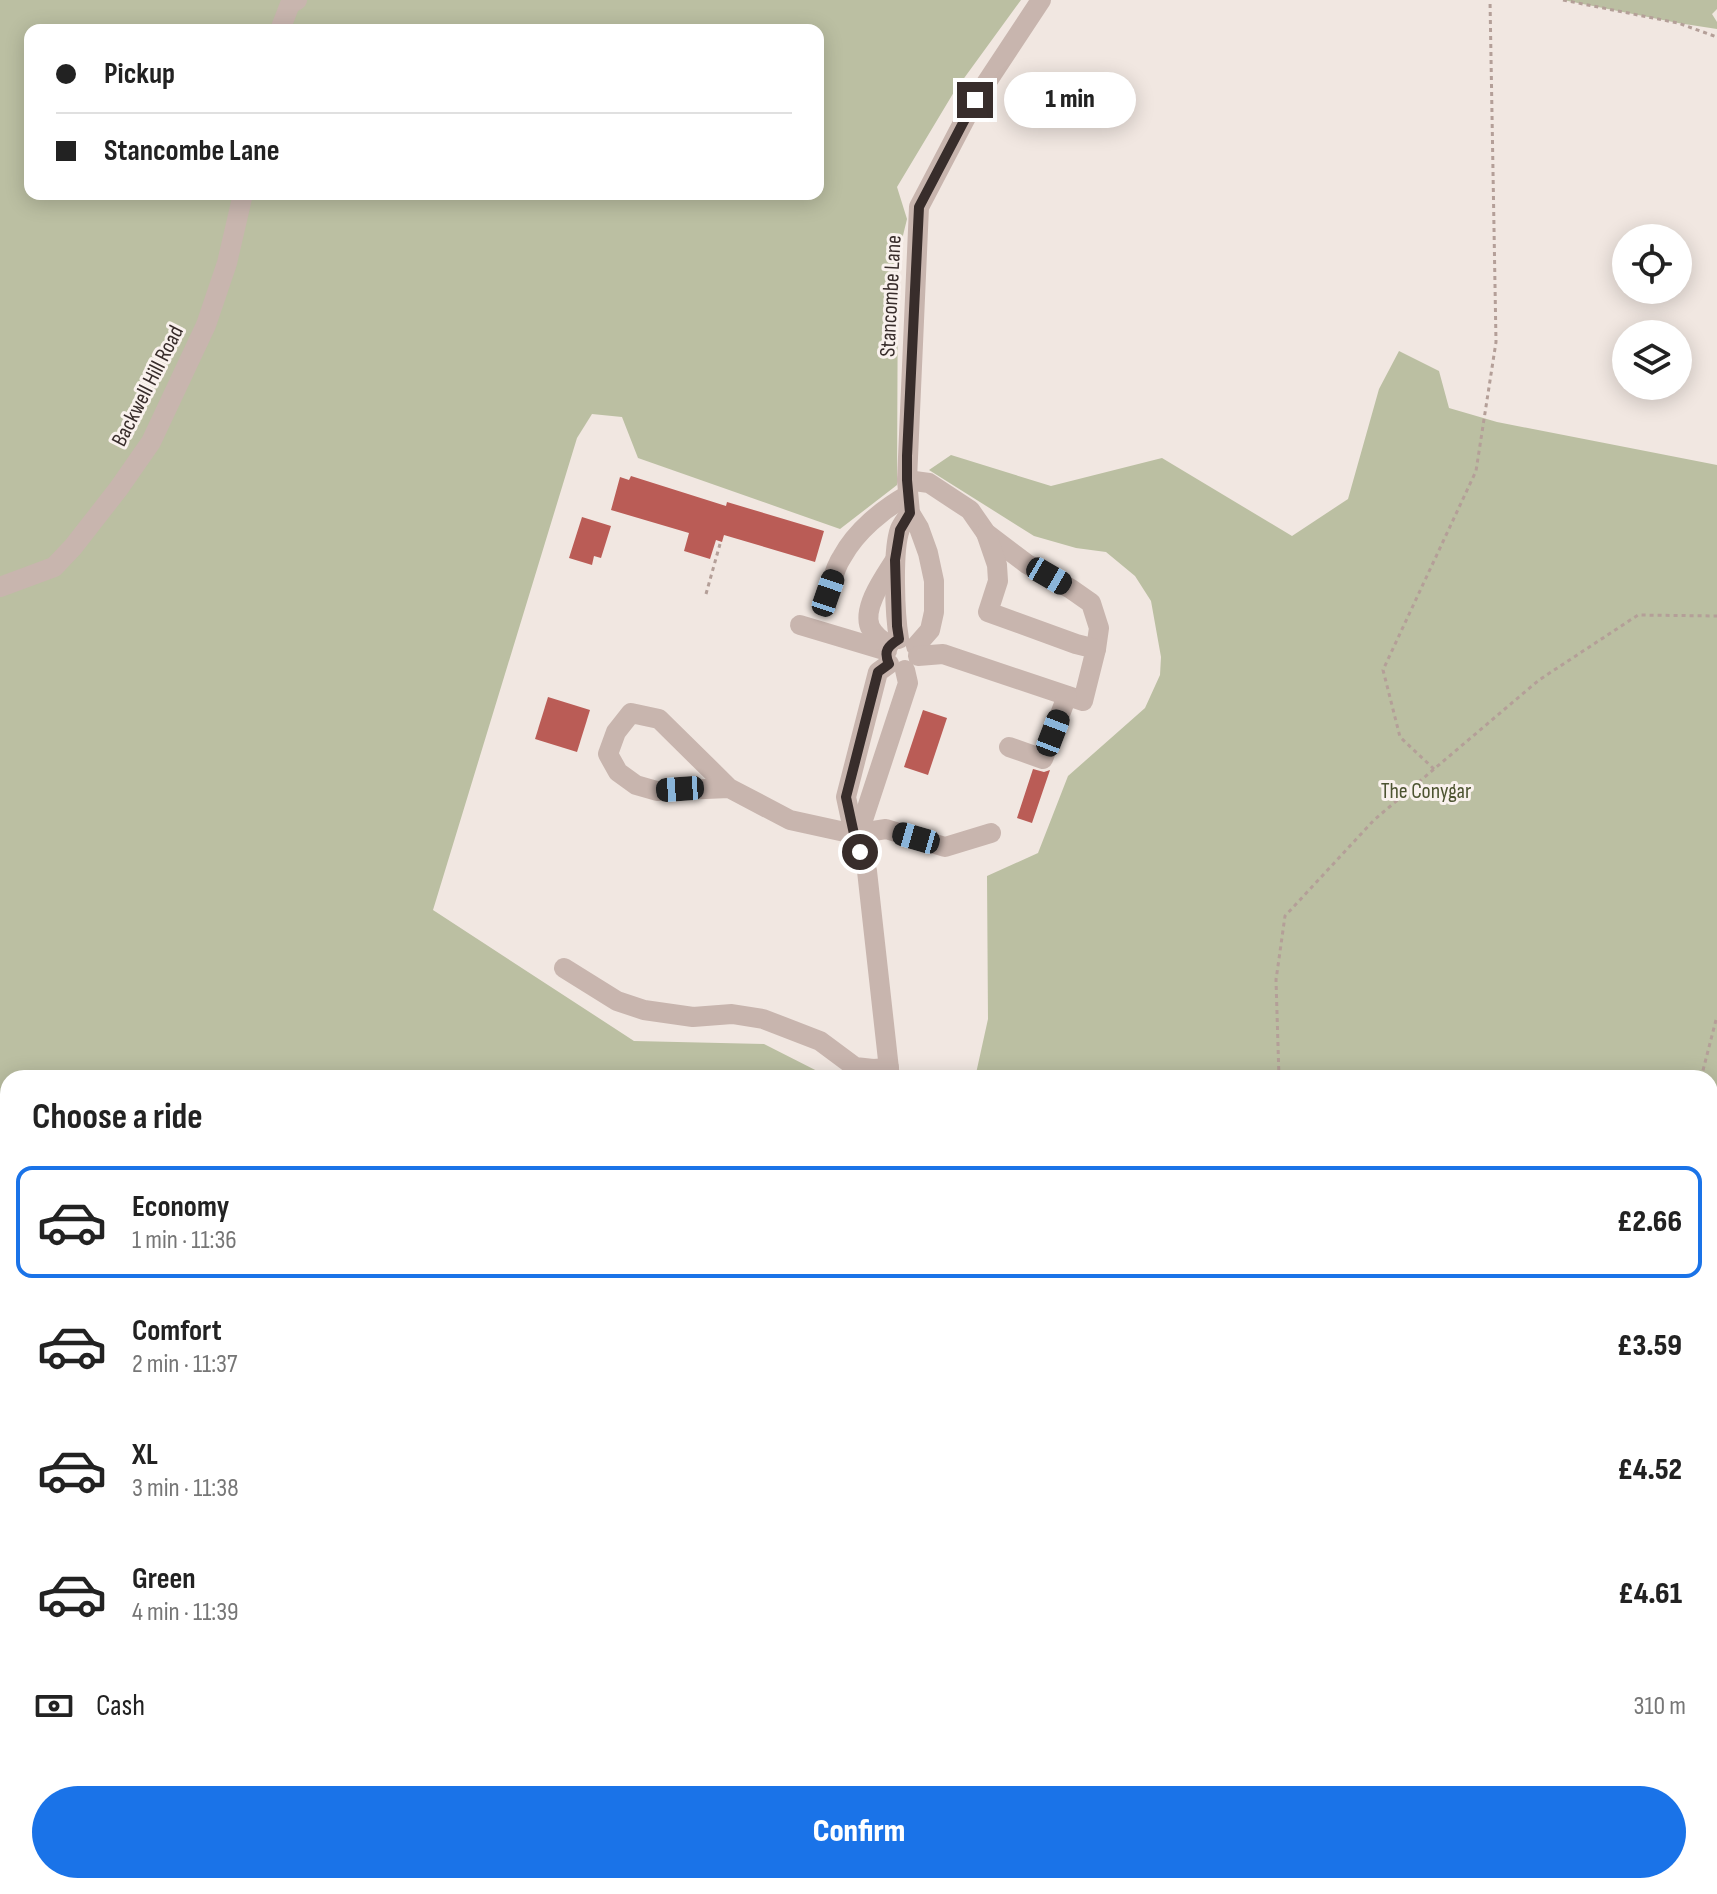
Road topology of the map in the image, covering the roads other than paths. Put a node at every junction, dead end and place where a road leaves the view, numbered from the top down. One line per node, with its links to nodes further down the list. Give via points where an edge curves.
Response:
1 (297, 0): 3 (street)
2 (1041, 0): 5 (street, Stancombe Lane, via 975,100 919,207)
3 (282, 24)
4 (242, 200): 8 (street, Backwell Hill Road, via 206,325 151,442 54,567)
5 (908, 496): 6 (street, via 929,483 970,510); 7 (street); 9 (street, via 854,539); 12 (street, via 928,553 934,612 930,630)
6 (986, 533): 11 (street, via 1091,603 1099,628); 11 (street, via 998,581 988,612)
7 (895, 560): 12 (street); 12 (street, via 868,615 879,638)
8 (0, 587)
9 (828, 593)
10 (800, 625): 12 (street)
11 (1096, 649): 13 (street, via 1083,701)
12 (900, 653): 13 (street, via 943,654); 17 (street, via 908,683); 17 (street, via 878,672 846,797)
13 (1067, 696): 14 (street, via 1043,759)
14 (1009, 747)
15 (729, 788): 15 (street, via 659,719 631,713 616,732 608,754 618,772 636,785 657,791); 17 (street, via 790,820)
16 (991, 833): 17 (street, via 945,847 886,829)
17 (854, 834): 20 (street, via 867,871)
18 (564, 968): 19 (street, via 617,1001 644,1010 763,1019 820,1041 855,1067)
19 (877, 1070)
20 (889, 1070)

